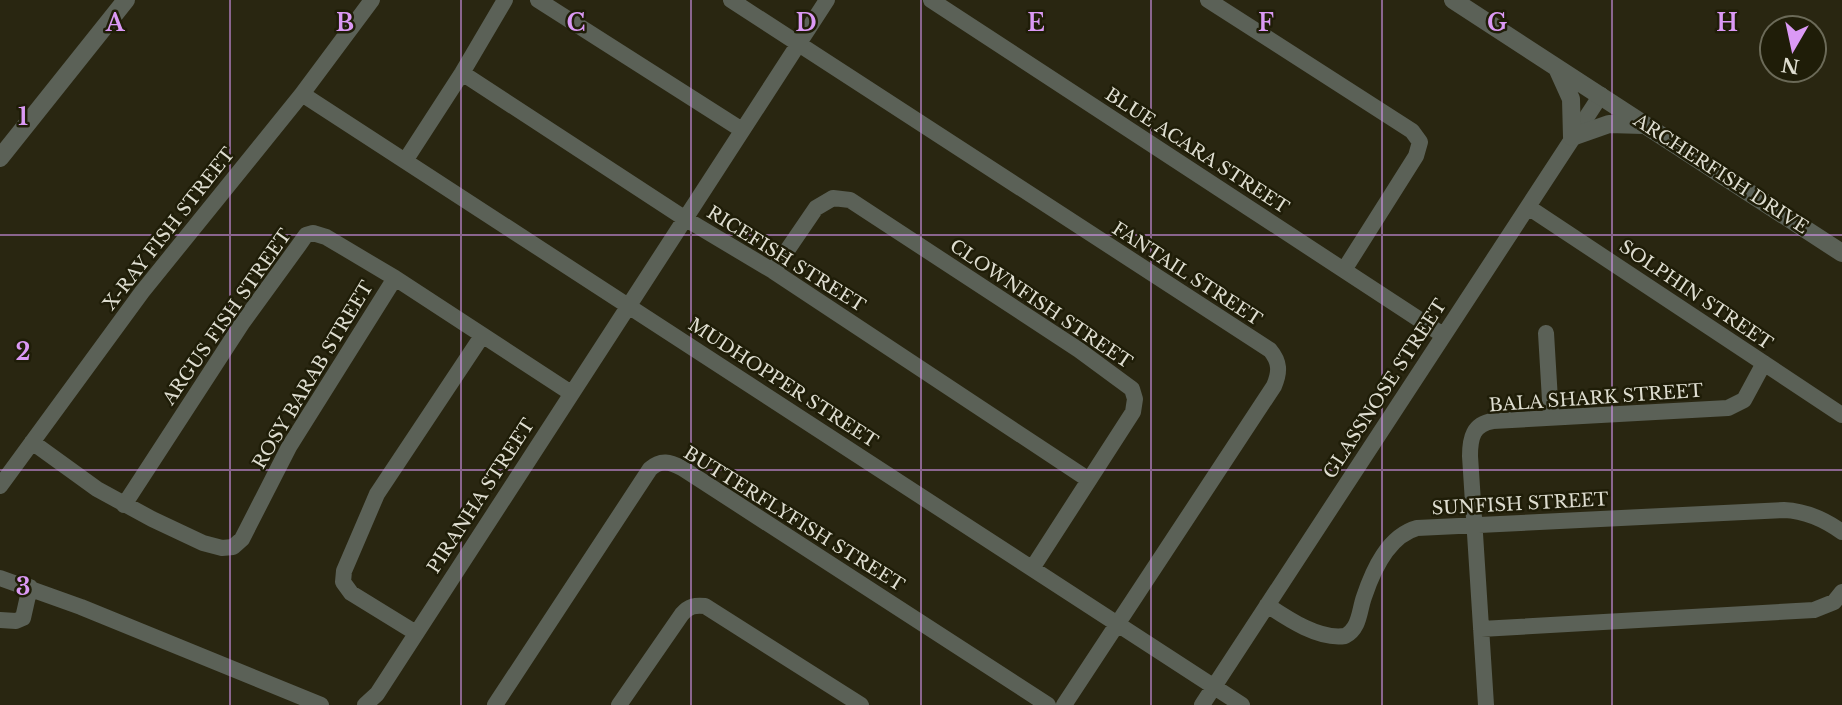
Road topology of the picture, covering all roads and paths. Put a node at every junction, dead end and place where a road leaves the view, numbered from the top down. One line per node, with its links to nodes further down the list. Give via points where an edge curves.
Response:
1 (126, 0): 18 (street)
2 (372, 0): 13 (street, X-RAY FISH STREET)
3 (505, 0): 12 (street)
4 (538, 0): 16 (street)
5 (731, 0): 10 (street, FANTAIL STREET)
6 (827, 0): 10 (street)
7 (930, 0): 23 (street, BLUE ACARA STREET)
8 (1208, 0): 23 (street, via 1418,138 1416,156)
9 (1453, 0): 11 (street, ARCHERFISH DRIVE)
10 (798, 45): 16 (street); 46 (street, FANTAIL STREET, via 1275,357 1279,371 1274,386)
11 (1558, 68): 14 (street, ARCHERFISH DRIVE); 17 (street, via 1570,99)
12 (462, 73): 19 (street); 21 (street, RICEFISH STREET)
13 (302, 93): 19 (street, MUDHOPPER STREET); 34 (street, X-RAY FISH STREET, via 142,292)
14 (1601, 95): 15 (street, ARCHERFISH DRIVE); 17 (street, GLASSNOSE STREET)
15 (1647, 126): 17 (street, via 1609,124); 22 (street, ARCHERFISH DRIVE)
16 (742, 130): 21 (street)
17 (1572, 138): 20 (street, GLASSNOSE STREET)
18 (0, 158)
19 (405, 161): 26 (street, MUDHOPPER STREET)
20 (1528, 207): 28 (street, GLASSNOSE STREET); 30 (street, SOLPHIN STREET)
21 (684, 218): 24 (street, RICEFISH STREET); 26 (street)
22 (1842, 253)
23 (1345, 270): 28 (street, BLUE ACARA STREET)
24 (773, 271): 35 (street, RICEFISH STREET); 35 (street, CLOWNFISH STREET, via 816,208 827,200 844,198 1079,350 1122,379 1135,399 1133,412)
25 (395, 278): 29 (street, ARGUS FISH STREET); 37 (street, ARGUS FISH STREET, via 319,233 306,235 243,322); 37 (street, ROSY BARAB STREET, via 289,447 238,544 227,548 203,543)
26 (628, 306): 31 (street, PIRANHA STREET); 40 (street, MUDHOPPER STREET)
27 (1546, 333): 33 (street)
28 (1443, 335): 44 (street, GLASSNOSE STREET)
29 (482, 336): 31 (street, ARGUS FISH STREET); 48 (street, via 377,494 344,571 343,582 351,593)
30 (1764, 363): 32 (street, SOLPHIN STREET); 33 (street, BALA SHARK STREET, via 1744,400 1728,408)
31 (570, 393): 48 (street, PIRANHA STREET)
32 (1842, 415)
33 (1551, 417): 38 (street, BALA SHARK STREET, via 1493,421 1477,428 1470,443)
34 (32, 442): 36 (street, X-RAY FISH STREET); 37 (street, ROSY BARAB STREET)
35 (1088, 480): 40 (street, CLOWNFISH STREET)
36 (0, 486)
37 (124, 505)
38 (1474, 526): 39 (street, SUNFISH STREET, via 1784,510 1816,517); 44 (street, SUNFISH STREET, via 1425,527 1398,536 1370,582 1357,624 1345,636 1314,630); 47 (street, BALA SHARK STREET)
39 (1842, 532)
40 (1033, 567): 46 (street, MUDHOPPER STREET)
41 (0, 578): 42 (street)
42 (30, 587): 45 (street, via 23,618); 50 (street)
43 (1842, 592): 47 (street, via 1823,608 1800,611)
44 (1267, 605): 49 (street, GLASSNOSE STREET)
45 (0, 620)
46 (1118, 625): 49 (street, MUDHOPPER STREET); 56 (street, FANTAIL STREET)
47 (1481, 629): 59 (street, BALA SHARK STREET)
48 (416, 633): 51 (street, PIRANHA STREET)
49 (1214, 687): 57 (street, GLASSNOSE STREET); 58 (street, MUDHOPPER STREET)
50 (321, 705)
51 (365, 705)
52 (495, 705): 55 (street, BUTTERFLYFISH STREET, via 650,469 664,461 682,468)
53 (619, 705): 54 (street, via 682,614 698,605)
54 (861, 705)
55 (1048, 705)
56 (1064, 705)
57 (1202, 705)
58 (1242, 705)
59 (1486, 705)

